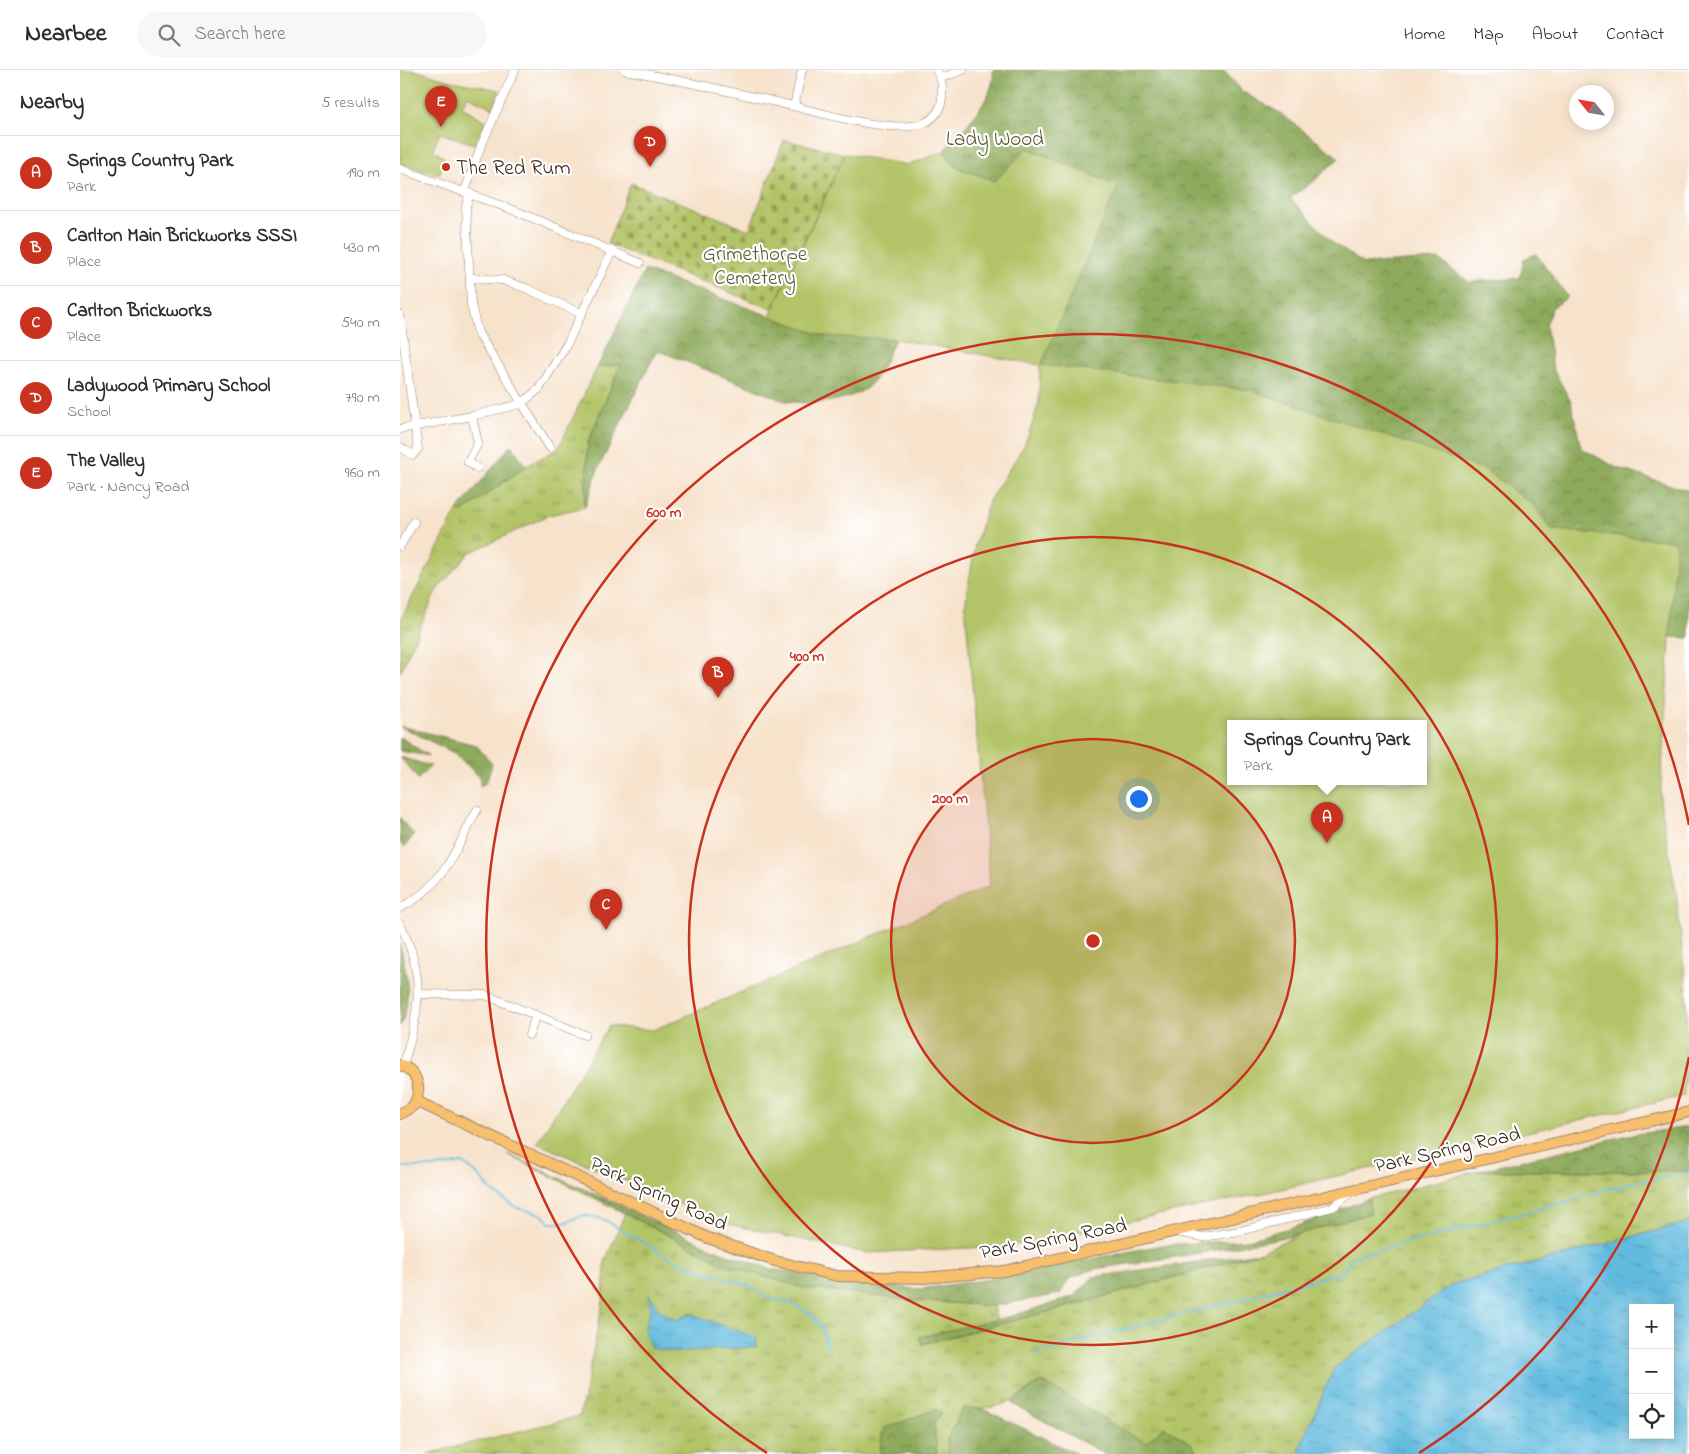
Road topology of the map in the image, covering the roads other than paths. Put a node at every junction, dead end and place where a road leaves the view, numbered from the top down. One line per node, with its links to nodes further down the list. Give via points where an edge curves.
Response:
1 (515, 70): 11 (street, via 481,146)
2 (624, 70): 8 (street)
3 (677, 70): 8 (street)
4 (802, 70): 9 (street)
5 (936, 70): 7 (street)
6 (963, 70): 7 (street)
7 (941, 78): 9 (street, via 939,109 936,115 921,124 881,124)
8 (676, 79): 9 (street)
9 (794, 106)
10 (400, 169): 11 (street)
11 (468, 192): 12 (street); 14 (street)
12 (612, 252): 13 (street); 15 (street)
13 (640, 263)
14 (470, 278): 15 (street, via 503,280); 17 (street, via 471,305 478,334)
15 (582, 314): 17 (street, via 539,389)
16 (400, 315): 19 (street)
17 (521, 404): 18 (street); 22 (street)
18 (472, 416): 19 (street); 23 (street, via 478,443 468,462)
19 (415, 425): 20 (street); 21 (street, via 418,449 413,455)
20 (400, 429)
21 (400, 447)
22 (550, 448)
23 (477, 468)
24 (414, 522): 25 (street)
25 (400, 546)
26 (477, 810): 27 (street, via 444,872 429,890)
27 (400, 908)
28 (400, 924): 29 (street, via 416,967)
29 (419, 994): 30 (street, via 485,995); 33 (street, via 416,1022)
30 (536, 1015): 31 (street); 32 (street)
31 (529, 1035)
32 (586, 1035)
33 (402, 1066): 34 (main road, via 417,1080)
34 (416, 1101): 35 (main road, Park Spring Road, via 708,1238 776,1261 838,1276 923,1278 1004,1271); 36 (main road)
35 (1689, 1112)
36 (400, 1114)

